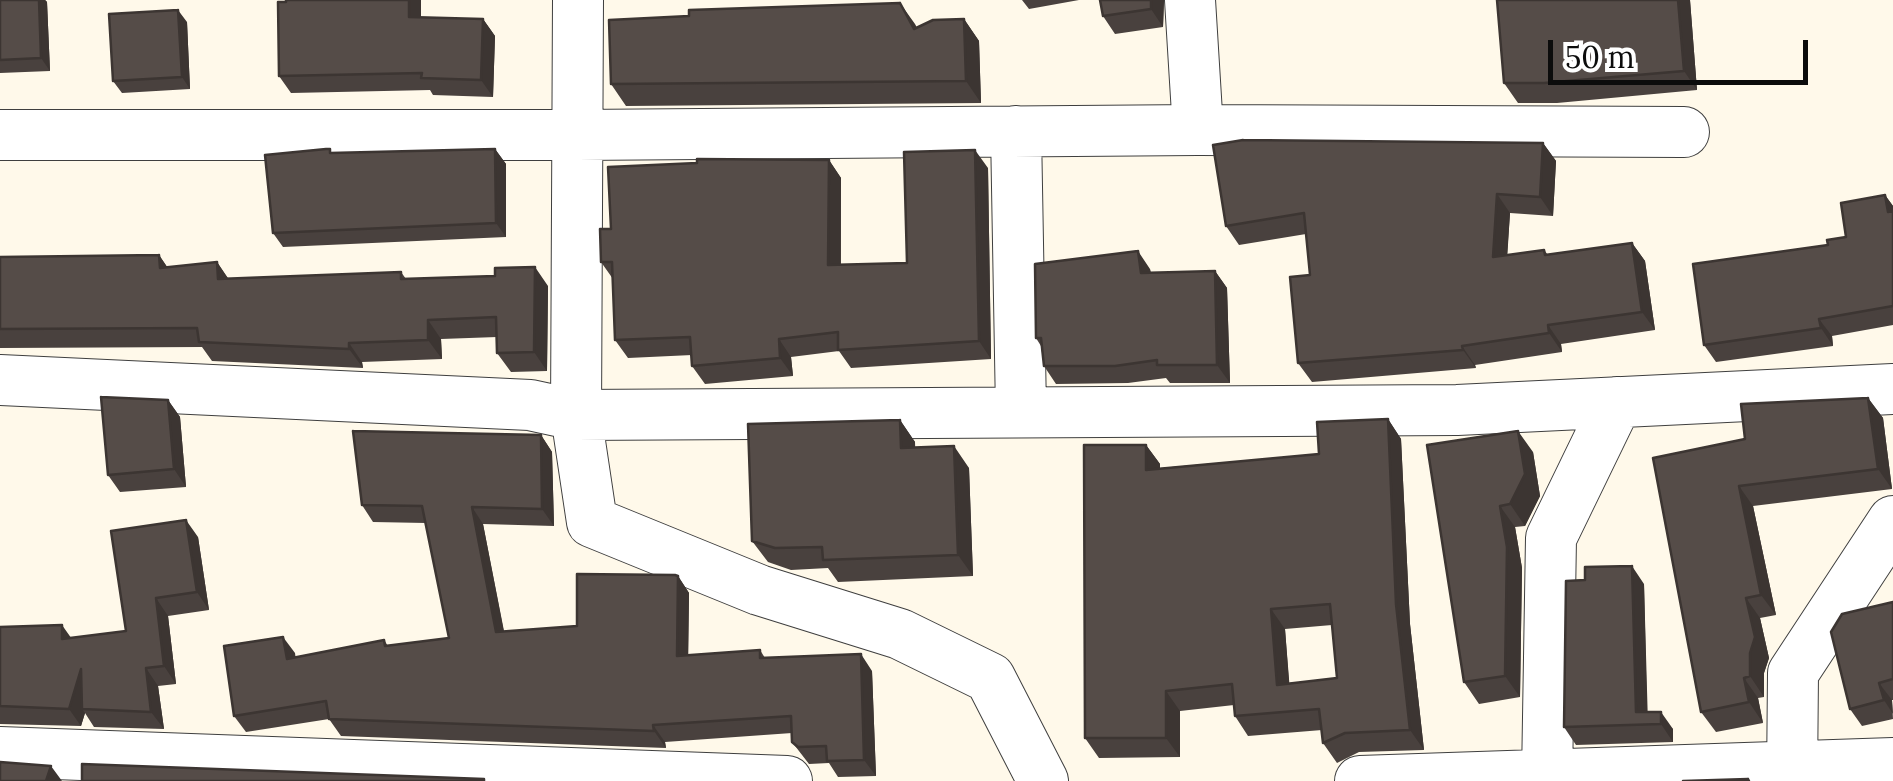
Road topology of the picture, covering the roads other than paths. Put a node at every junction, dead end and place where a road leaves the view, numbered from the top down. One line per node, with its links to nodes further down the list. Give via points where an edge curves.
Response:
1 (578, 0): 7 (street)
2 (1190, 0): 3 (street)
3 (1198, 130): 4 (street); 5 (street)
4 (1016, 131): 7 (street); 11 (street)
5 (1684, 132)
6 (0, 135): 7 (street)
7 (578, 135): 12 (street)
8 (0, 380): 12 (street, via 530,405)
9 (1893, 389): 10 (street)
10 (1616, 402): 11 (street, via 1457,410); 17 (street, via 1552,538)
11 (1021, 411): 12 (street)
12 (576, 415): 19 (street, via 592,522 759,590 900,634 990,678)
13 (1893, 522): 16 (street, via 1793,673)
14 (0, 752): 18 (street)
15 (1893, 763): 16 (street)
16 (1791, 774): 17 (street)
17 (1547, 777): 20 (street)
18 (787, 781)
19 (1043, 781)
20 (1360, 781)

